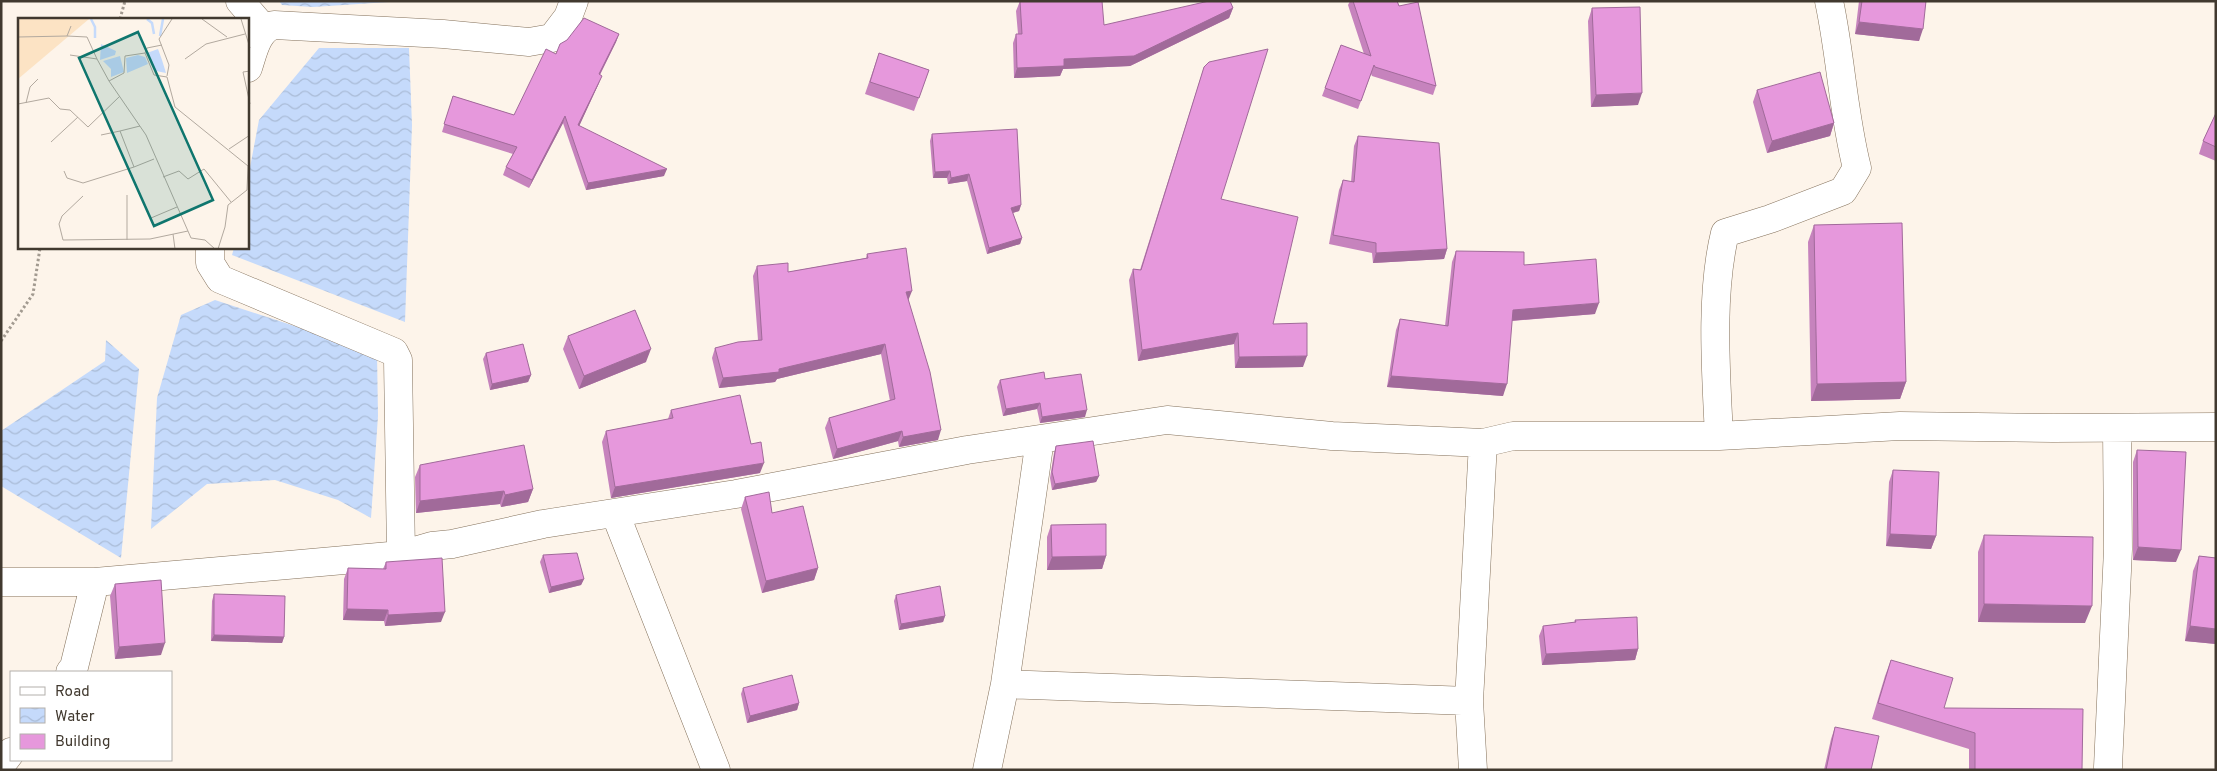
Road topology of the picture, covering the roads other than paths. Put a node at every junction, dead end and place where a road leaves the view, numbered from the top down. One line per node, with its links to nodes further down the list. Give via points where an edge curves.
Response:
1 (240, 1): 4 (street)
2 (574, 1): 4 (street, via 568,17 552,38 529,42 274,24)
3 (1829, 1): 9 (street, via 1848,134 1858,168 1843,191 1725,233 1717,288)
4 (265, 30): 5 (street, via 256,43)
5 (249, 65)
6 (210, 249): 13 (street, via 210,263 220,279 394,352 398,360)
7 (2216, 427): 8 (street)
8 (2117, 428): 9 (street, via 1900,426); 21 (street, via 2118,548)
9 (1720, 436): 11 (street, via 1513,436)
10 (1040, 439): 11 (street, via 1167,420 1332,436); 12 (street); 17 (street)
11 (1483, 443): 18 (street)
12 (615, 513): 13 (street, via 543,524); 22 (street)
13 (402, 555): 15 (street)
14 (1, 582): 15 (street)
15 (95, 582): 16 (street)
16 (71, 671)
17 (1005, 684): 18 (street); 23 (street)
18 (1470, 701): 24 (street)
19 (10, 753): 20 (street)
20 (1, 765)
21 (2108, 767)
22 (716, 770)
23 (987, 770)
24 (1473, 770)

